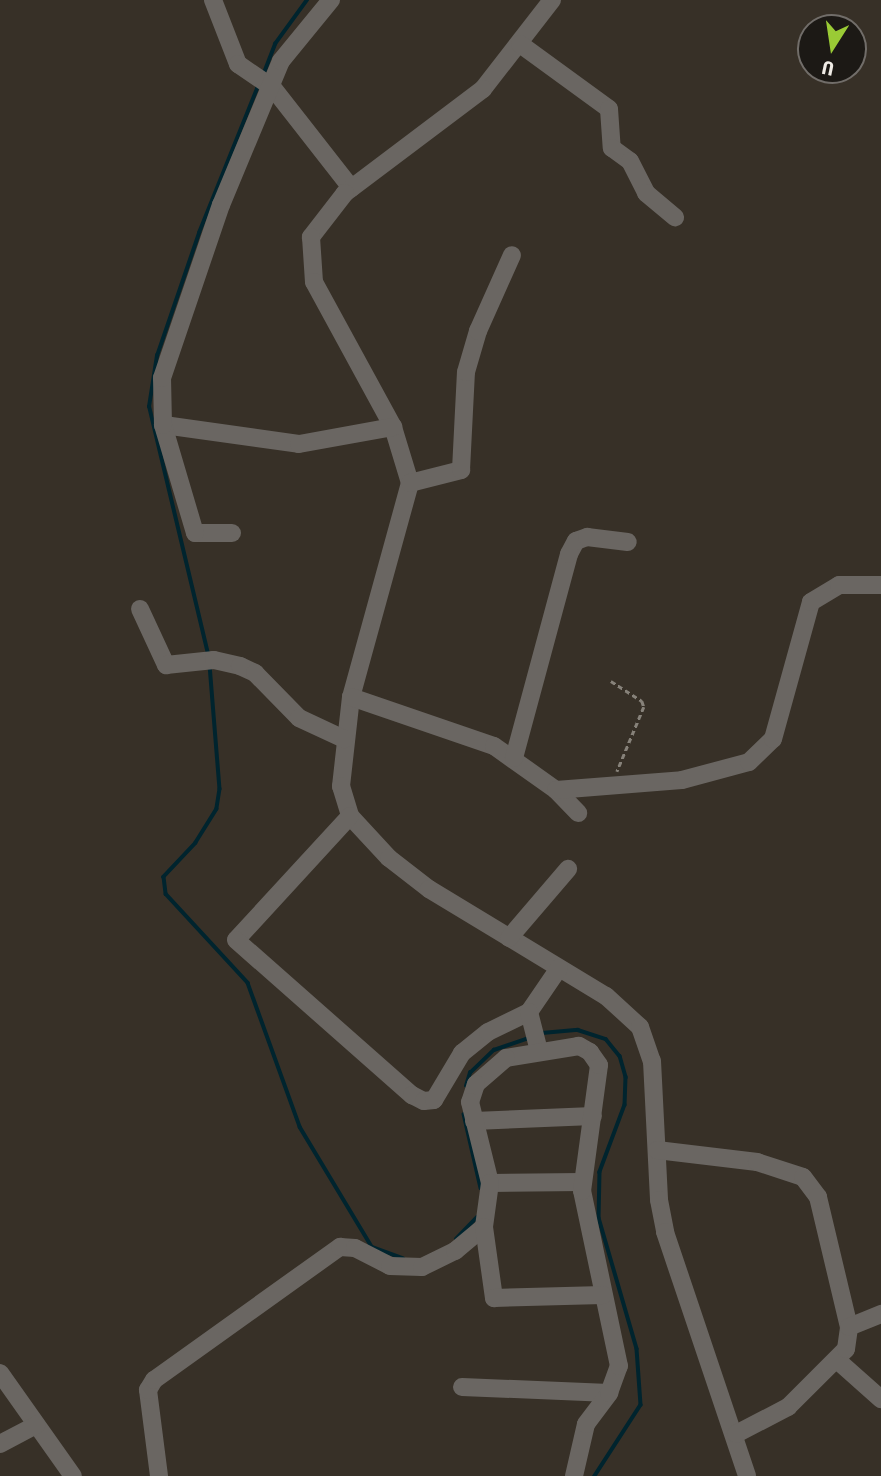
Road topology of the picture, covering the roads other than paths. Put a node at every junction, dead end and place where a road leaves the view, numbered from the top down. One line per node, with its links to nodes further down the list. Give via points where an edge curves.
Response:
1 (213, 0): 5 (street, via 230,50 247,72)
2 (331, 0): 5 (street, via 290,46)
3 (552, 0): 4 (street)
4 (520, 44): 6 (street, via 483,89); 7 (street, via 609,109 612,148 630,162 646,193)
5 (271, 86): 6 (street); 9 (street, via 221,205 176,331 159,396)
6 (351, 188): 10 (street, via 321,219 311,237 311,265 331,318)
7 (675, 217)
8 (512, 255): 11 (street, via 478,331 466,372 461,470)
9 (164, 425): 10 (street, via 299,444); 12 (street, via 196,536)
10 (393, 426): 11 (street)
11 (410, 483): 16 (street)
12 (232, 533)
13 (628, 542): 18 (street, via 587,537 576,541)
14 (881, 585): 19 (street, via 839,585 811,602 773,739 762,753 713,773)
15 (140, 609): 17 (street, via 162,662 214,660 255,673 299,718)
16 (351, 696): 17 (street); 18 (street, via 472,736)
17 (344, 739): 21 (street, via 341,786)
18 (514, 758): 19 (street)
19 (556, 790): 20 (street)
20 (578, 813)
21 (350, 816): 23 (street, via 410,874); 25 (street, via 238,937 239,946 424,1101 434,1100 462,1053 488,1032)
22 (568, 869): 23 (street)
23 (509, 938): 24 (street)
24 (559, 968): 25 (street); 29 (street, via 606,996 640,1027 652,1061)
25 (530, 1015): 26 (street)
26 (539, 1051): 27 (street, via 579,1046 596,1057 600,1074); 28 (street, via 506,1058 484,1075 470,1102)
27 (593, 1116): 28 (street); 30 (street)
28 (474, 1121): 31 (street)
29 (657, 1150): 35 (street, via 757,1162 803,1177 818,1197); 42 (street, via 665,1232)
30 (582, 1182): 31 (street); 33 (street)
31 (490, 1183): 32 (street)
32 (484, 1227): 33 (street, via 495,1299); 45 (street, via 455,1251 422,1267 390,1266 355,1248 340,1247 154,1380 148,1390)
33 (603, 1295): 39 (street, via 619,1357)
34 (881, 1314): 35 (street)
35 (849, 1326): 36 (street, via 846,1349)
36 (837, 1360): 40 (street); 42 (street, via 788,1407)
37 (0, 1373): 41 (street)
38 (462, 1387): 39 (street)
39 (609, 1393): 46 (street, via 586,1424)
40 (881, 1399)
41 (36, 1425): 43 (street); 44 (street)
42 (736, 1434): 47 (street)
43 (0, 1444)
44 (72, 1476)
45 (159, 1476)
46 (574, 1476)
47 (747, 1476)

